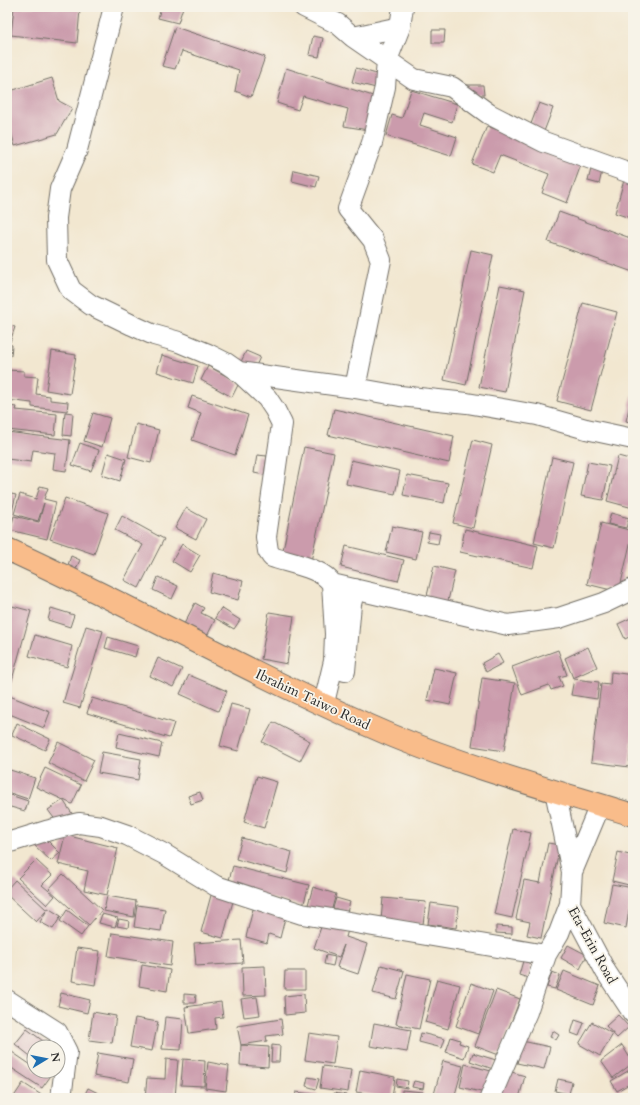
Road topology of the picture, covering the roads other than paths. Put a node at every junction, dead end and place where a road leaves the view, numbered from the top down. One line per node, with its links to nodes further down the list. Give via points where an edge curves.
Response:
1 (114, 7): 8 (street, via 77,150 60,189 56,218 57,260 71,290 91,305 154,335 208,354)
2 (304, 7): 5 (street, via 338,24)
3 (403, 7): 4 (street)
4 (400, 27): 5 (street); 6 (street)
5 (354, 37): 6 (street)
6 (387, 60): 7 (street, via 414,79 452,87 489,114 544,142); 9 (street, via 385,87 372,143 348,208 373,240 381,260)
7 (633, 174)
8 (239, 372): 9 (street); 12 (street, via 267,398 282,424 266,537 268,551 272,557 320,572)
9 (355, 388): 10 (street, via 536,415)
10 (633, 439)
11 (7, 549): 15 (main road, Ibrahim Taiwo Road, via 75,580)
12 (332, 584): 13 (street); 15 (street, via 335,611)
13 (355, 589): 14 (street, via 508,625 559,618 604,603); 15 (street, via 347,664)
14 (633, 589)
15 (330, 707): 16 (main road, Ibrahim Taiwo Road, via 392,736 484,771)
16 (555, 791): 17 (main road, Ibrahim Taiwo Road); 20 (street)
17 (600, 805): 18 (main road, Ibrahim Taiwo Road); 20 (street, Eta-Erin Road)
18 (633, 815)
19 (7, 843): 22 (street, via 79,823 101,826 127,835 164,854 216,886 302,914)
20 (572, 872): 21 (street, Eta-Erin Road)
21 (570, 904): 22 (street, via 559,933); 24 (street, Eta-Erin Road, via 606,972)
22 (546, 955): 26 (street, via 527,1012)
23 (7, 1000): 25 (street, via 56,1032 61,1040 67,1052)
24 (633, 1014)
25 (61, 1098)
26 (490, 1098)

